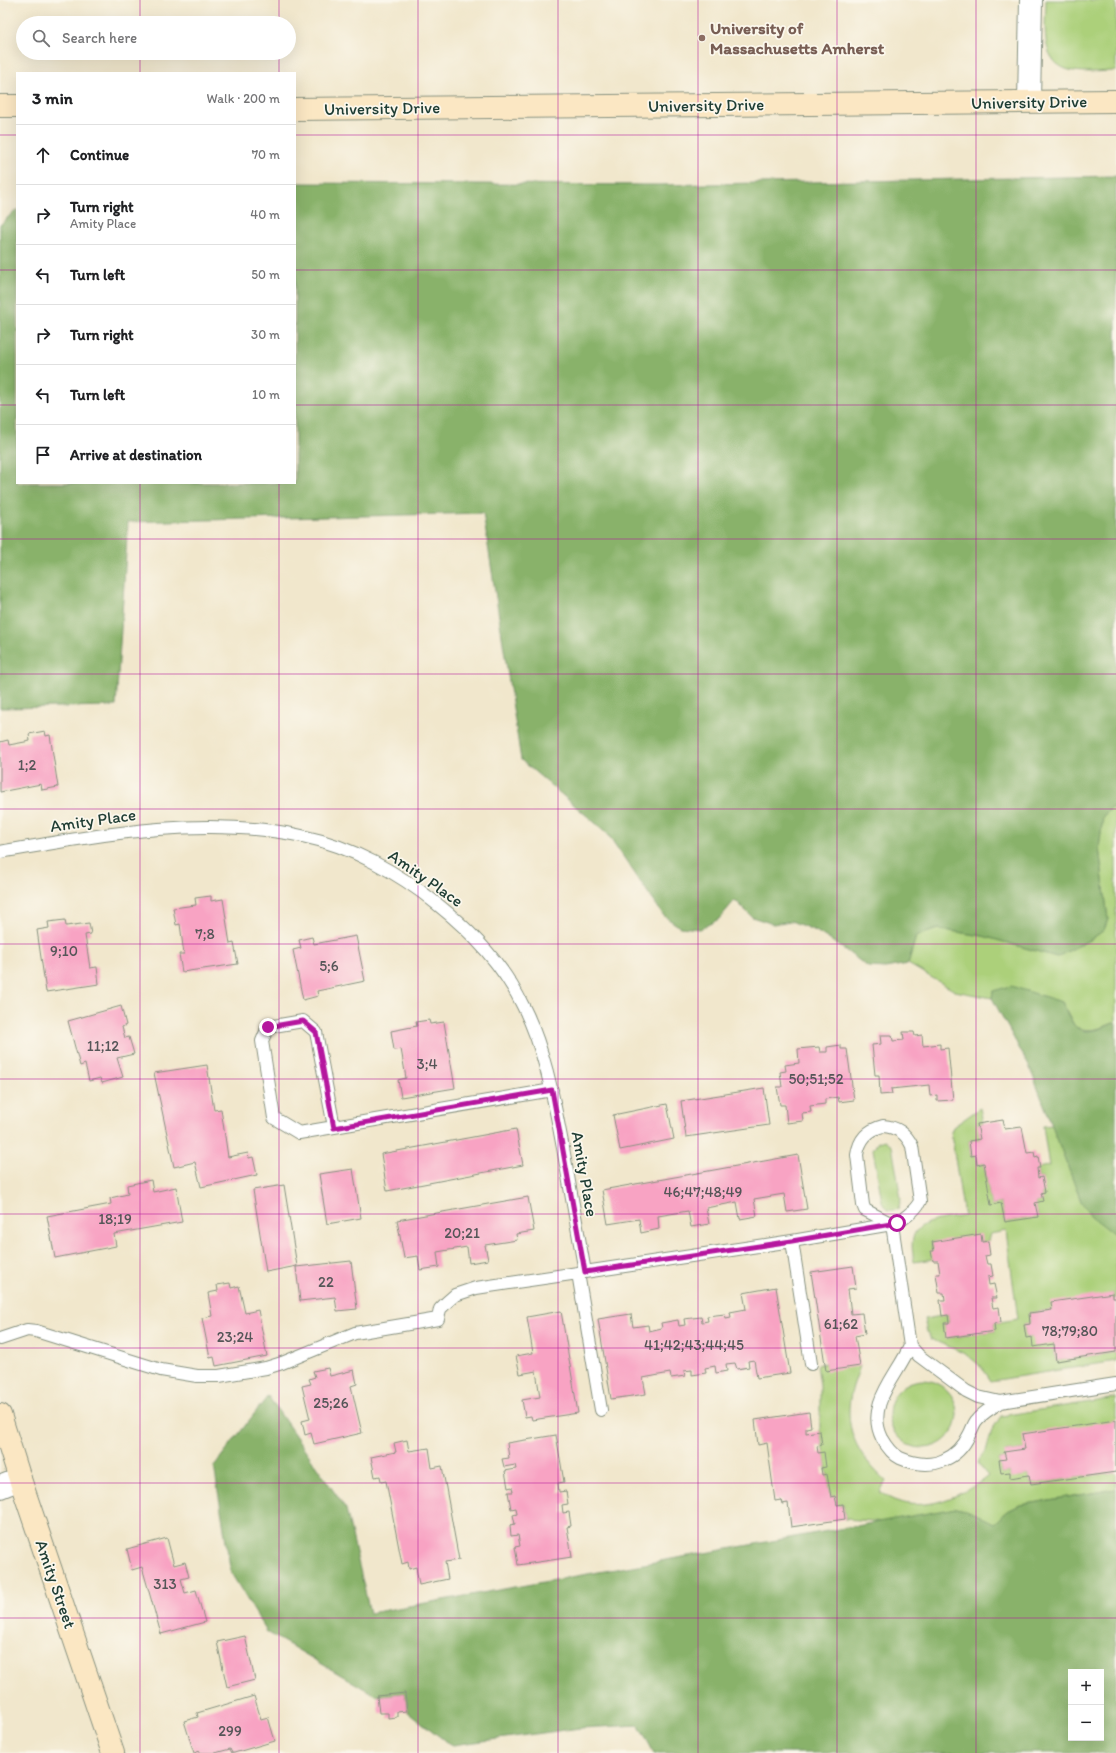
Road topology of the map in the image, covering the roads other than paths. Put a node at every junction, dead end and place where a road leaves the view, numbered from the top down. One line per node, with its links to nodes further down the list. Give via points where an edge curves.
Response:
1 (1031, 0): 2 (street)
2 (1029, 101): 3 (main road, University Drive); 6 (main road, University Drive)
3 (1116, 101)
4 (0, 106): 5 (main road)
5 (16, 106)
6 (296, 109)
7 (0, 852): 8 (lane, Amity Place, via 113,834 190,827 235,828 303,836 356,854 390,870 422,892 458,920 485,950 524,1006)
8 (552, 1090): 9 (lane); 12 (lane, Amity Place)
9 (334, 1128): 9 (lane, via 299,1133 274,1118 262,1041 268,1027 303,1021 316,1032)
10 (892, 1224): 10 (lane, via 865,1210 857,1155 858,1147 865,1135 882,1126 896,1129 909,1139 920,1201 900,1221); 11 (lane); 14 (lane)
11 (792, 1241): 12 (lane); 15 (lane)
12 (582, 1273): 13 (lane, via 476,1288 447,1302 440,1310 438,1319 355,1333 282,1363 220,1376 197,1376 161,1370 36,1331 27,1330); 18 (lane, Amity Place)
13 (0, 1339)
14 (910, 1346): 17 (lane, via 918,1356 966,1390 978,1397); 17 (lane, via 881,1398 877,1414 878,1430 886,1445 897,1457 912,1463 928,1465 944,1460 961,1449 975,1422)
15 (811, 1364)
16 (1116, 1384): 17 (lane)
17 (1000, 1402)
18 (601, 1410)
19 (0, 1415): 20 (main road, Amity Street)
20 (20, 1479): 21 (street); 22 (main road, Amity Street)
21 (0, 1487)
22 (113, 1753)

